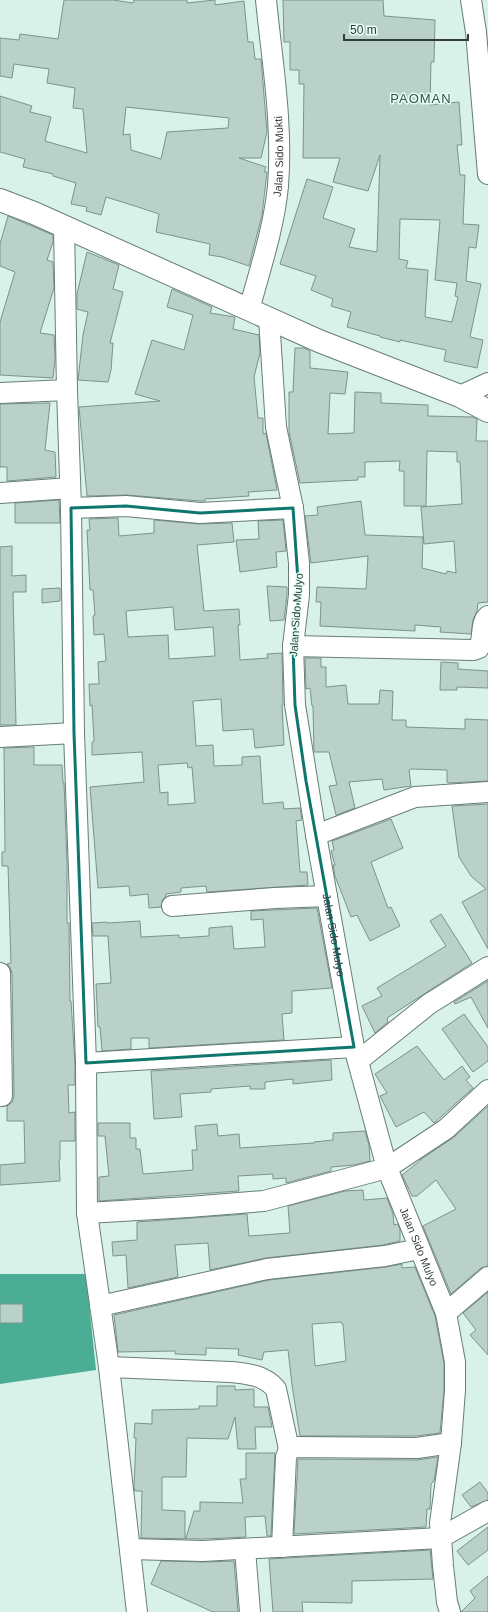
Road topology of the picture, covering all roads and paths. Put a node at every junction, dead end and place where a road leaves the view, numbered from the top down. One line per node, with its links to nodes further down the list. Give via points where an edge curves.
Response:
1 (266, 0): 7 (street, Jalan Sido Mukti, via 278,118 278,187 272,226)
2 (471, 0): 3 (street)
3 (482, 31): 4 (street)
4 (488, 174)
5 (0, 200): 6 (street)
6 (64, 227): 7 (street); 10 (street)
7 (249, 310): 8 (street)
8 (269, 318): 12 (street, via 372,363); 17 (street, Jalan Sido Mulyo, via 276,426)
9 (488, 383): 12 (street)
10 (67, 390): 11 (street); 14 (street)
11 (0, 393)
12 (460, 396): 13 (street)
13 (488, 411)
14 (70, 488): 15 (street); 16 (street)
15 (0, 493)
16 (71, 508): 17 (street, via 126,506 200,513); 20 (street)
17 (293, 508): 19 (street, Jalan Sido Mulyo, via 299,563 299,595)
18 (488, 616): 19 (street, via 484,621 482,642 479,648 473,650)
19 (293, 646): 23 (street, Jalan Sido Mulyo, via 295,705)
20 (74, 733): 21 (street); 29 (street)
21 (0, 737)
22 (488, 792): 23 (street, via 415,797)
23 (316, 835): 24 (street, Jalan Sido Mulyo)
24 (327, 896): 25 (street); 28 (street, Jalan Sido Mulyo)
25 (172, 906)
26 (488, 967): 28 (street)
27 (0, 973): 31 (street)
28 (356, 1054): 29 (street); 32 (street, Jalan Sido Mulyo)
29 (86, 1063): 33 (street)
30 (488, 1090): 32 (street, via 446,1129)
31 (2, 1096)
32 (387, 1168): 33 (street, via 264,1201); 34 (street, Jalan Sido Mulyo)
33 (87, 1213): 36 (street)
34 (419, 1249): 36 (street, via 385,1256 267,1269); 37 (street, Jalan Sido Mulyo)
35 (488, 1277): 37 (street)
36 (100, 1306): 38 (street)
37 (446, 1313): 39 (street, Jalan Sido Mulyo, via 455,1362)
38 (109, 1367): 40 (street, via 231,1372 262,1377 276,1389); 44 (street)
39 (451, 1443): 40 (street, via 417,1448); 42 (street, Jalan Sido Mulyo)
40 (289, 1449): 43 (street, via 286,1457)
41 (488, 1511): 42 (street)
42 (440, 1538): 43 (street); 48 (street, Jalan Sido Mulyo)
43 (282, 1547): 45 (street)
44 (130, 1549): 45 (street); 46 (street)
45 (245, 1549): 47 (street)
46 (137, 1612)
47 (250, 1612)
48 (450, 1612)

